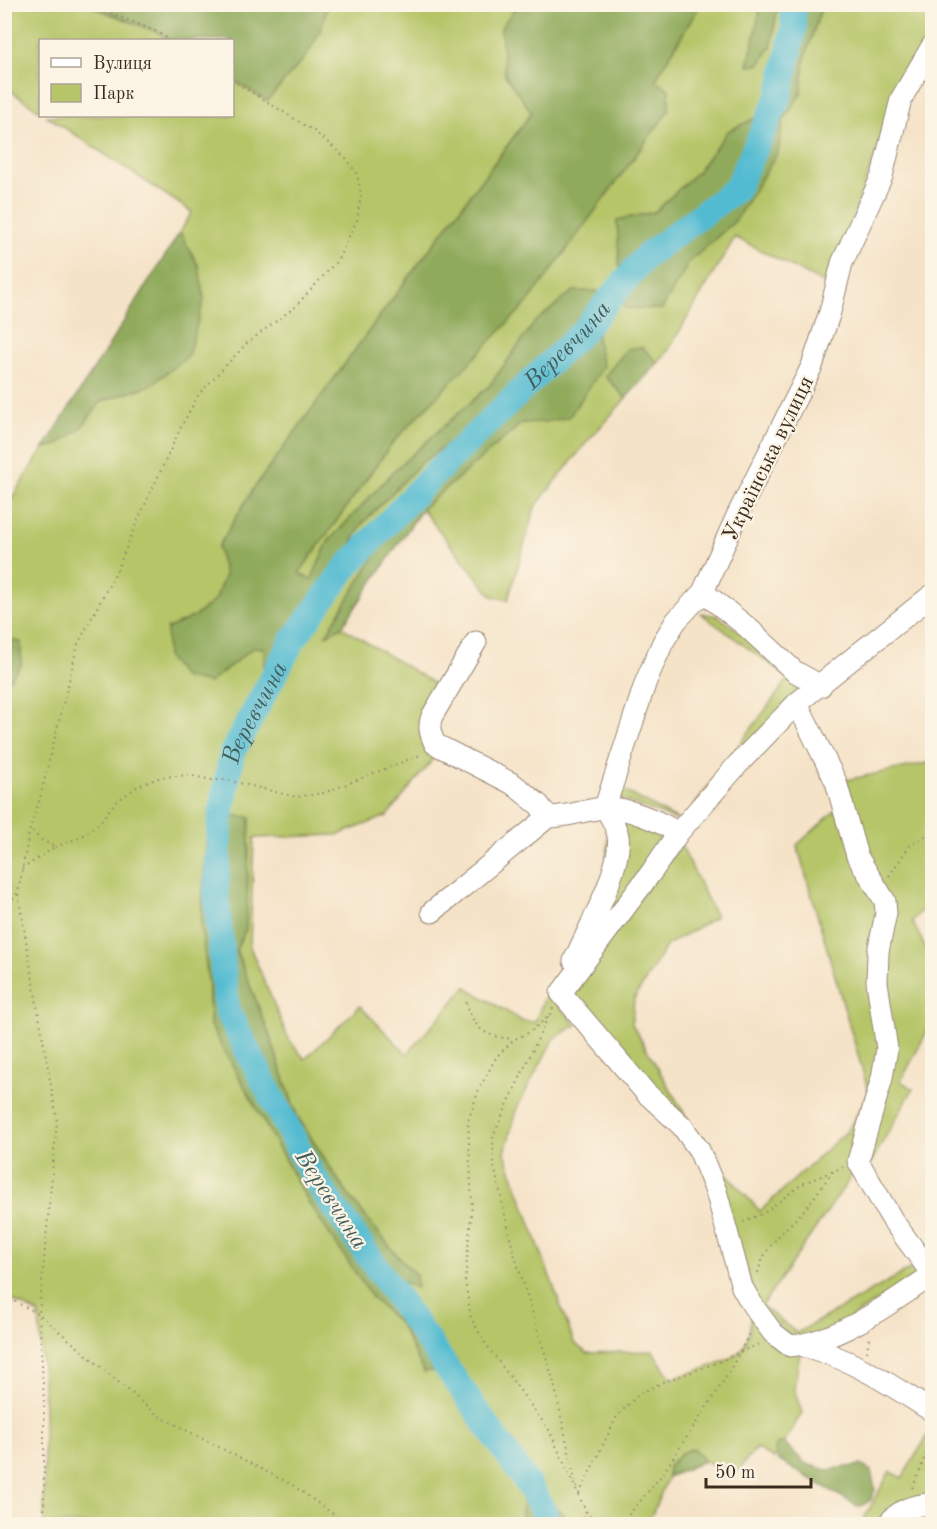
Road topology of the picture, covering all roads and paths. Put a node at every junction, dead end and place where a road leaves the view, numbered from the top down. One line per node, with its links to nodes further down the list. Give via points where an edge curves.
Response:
1 (88, 4): 2 (path)
2 (168, 39)
3 (933, 46): 5 (street, Українська вулиця, via 901,99 882,176 842,263 812,366)
4 (234, 81): 13 (path, via 314,131 346,158 357,174 361,194 357,220 337,261 295,308 247,343 199,394 182,424 118,568 78,644)
5 (703, 592): 8 (street, via 794,671); 11 (street, Українська вулиця, via 663,642)
6 (933, 595): 8 (street)
7 (476, 642): 10 (street, via 429,725 435,744)
8 (820, 686): 9 (street)
9 (796, 703): 15 (street); 18 (street, via 836,782 857,856)
10 (441, 748): 12 (street, via 513,784); 16 (path, via 324,793 296,797 228,780 188,775 161,777 138,786 116,802 81,837)
11 (604, 807): 12 (street); 15 (street, via 624,810); 22 (street, via 618,835 619,854)
12 (548, 817): 21 (street)
13 (30, 828): 16 (path); 17 (path)
14 (933, 832): 18 (path, via 910,845)
15 (678, 833): 22 (street)
16 (55, 847): 17 (path)
17 (22, 869): 19 (path)
18 (879, 890): 26 (street, via 886,913 878,952 878,982 887,1049)
19 (18, 893): 20 (path); 33 (path, via 57,1120)
20 (4, 908)
21 (432, 912)
22 (561, 993): 24 (path); 28 (street, via 646,1093 682,1126 699,1150)
23 (466, 1002): 25 (path, via 479,1028 490,1036)
24 (549, 1016): 25 (path); 40 (path, via 493,1136 494,1166 513,1250 553,1379)
25 (514, 1039): 40 (path, via 497,1056 468,1121 472,1205 465,1281 471,1318 549,1430)
26 (858, 1161): 27 (path); 30 (street, via 894,1221)
27 (834, 1170): 28 (path, via 802,1184 764,1213); 29 (path, via 806,1208 770,1245)
28 (727, 1228): 32 (street, via 742,1287)
29 (758, 1272)
30 (933, 1274): 35 (street, via 829,1338)
31 (4, 1296): 33 (path)
32 (753, 1306): 35 (street, via 773,1333); 36 (path, via 750,1333)
33 (39, 1314): 44 (path); 45 (path, via 157,1415 294,1486)
34 (870, 1332): 37 (path, via 867,1349)
35 (795, 1345): 37 (street, via 833,1354)
36 (740, 1352): 40 (path, via 639,1394 617,1416); 48 (path, via 662,1475)
37 (876, 1375): 38 (street)
38 (933, 1411)
39 (933, 1438): 43 (path, via 923,1468)
40 (579, 1494): 42 (path)
41 (933, 1503): 43 (street, via 911,1506)
42 (586, 1511): 46 (path); 47 (path)
43 (893, 1518)
44 (44, 1524)
45 (347, 1524)
46 (582, 1524)
47 (596, 1524)
48 (621, 1524)

